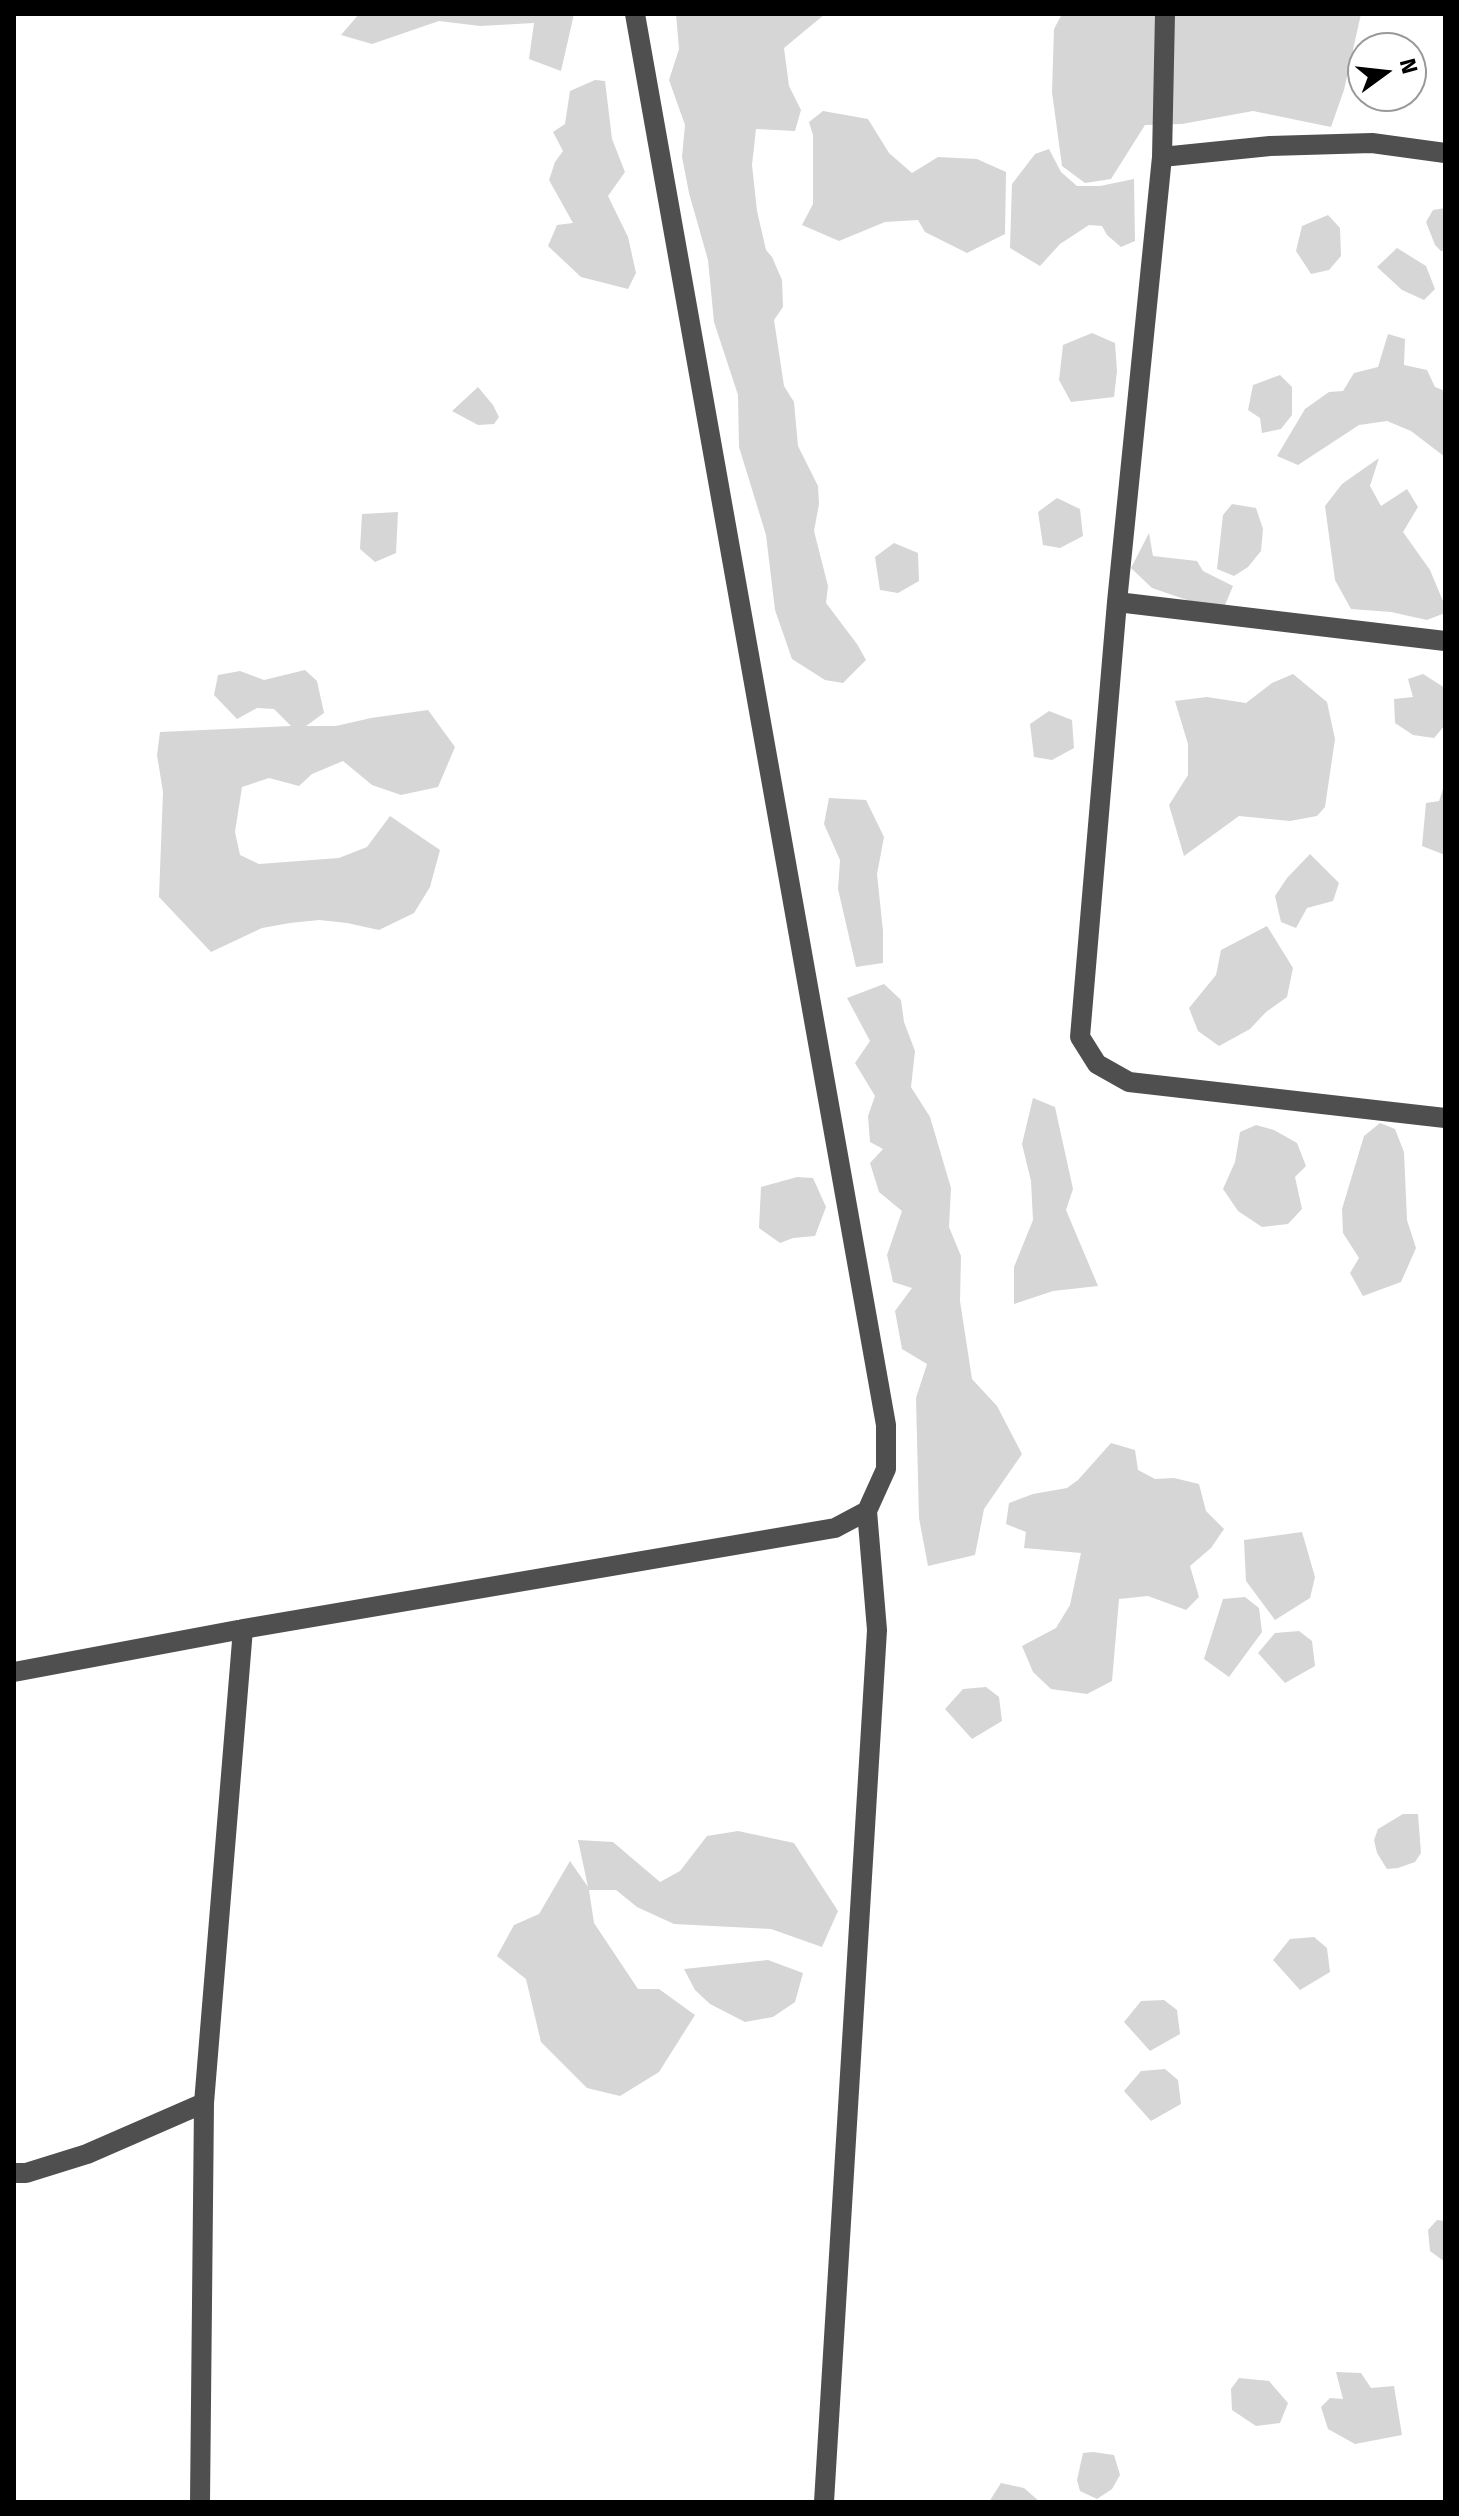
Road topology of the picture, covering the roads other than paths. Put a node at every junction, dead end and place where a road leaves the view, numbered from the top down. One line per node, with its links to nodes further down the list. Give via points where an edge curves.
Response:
1 (635, 14): 8 (street, via 886,1425 886,1469)
2 (1165, 14): 4 (street)
3 (1445, 153): 4 (street, via 1372,143)
4 (1162, 157): 5 (street)
5 (1117, 602): 6 (street); 7 (street, via 1080,1037 1097,1064 1129,1082)
6 (1445, 641)
7 (1445, 1118)
8 (867, 1511): 9 (street, via 835,1528); 14 (street, via 877,1630)
9 (243, 1629): 10 (street); 11 (street)
10 (14, 1672)
11 (204, 2103): 12 (street, via 87,2154); 13 (street)
12 (14, 2173)
13 (200, 2502)
14 (824, 2502)

